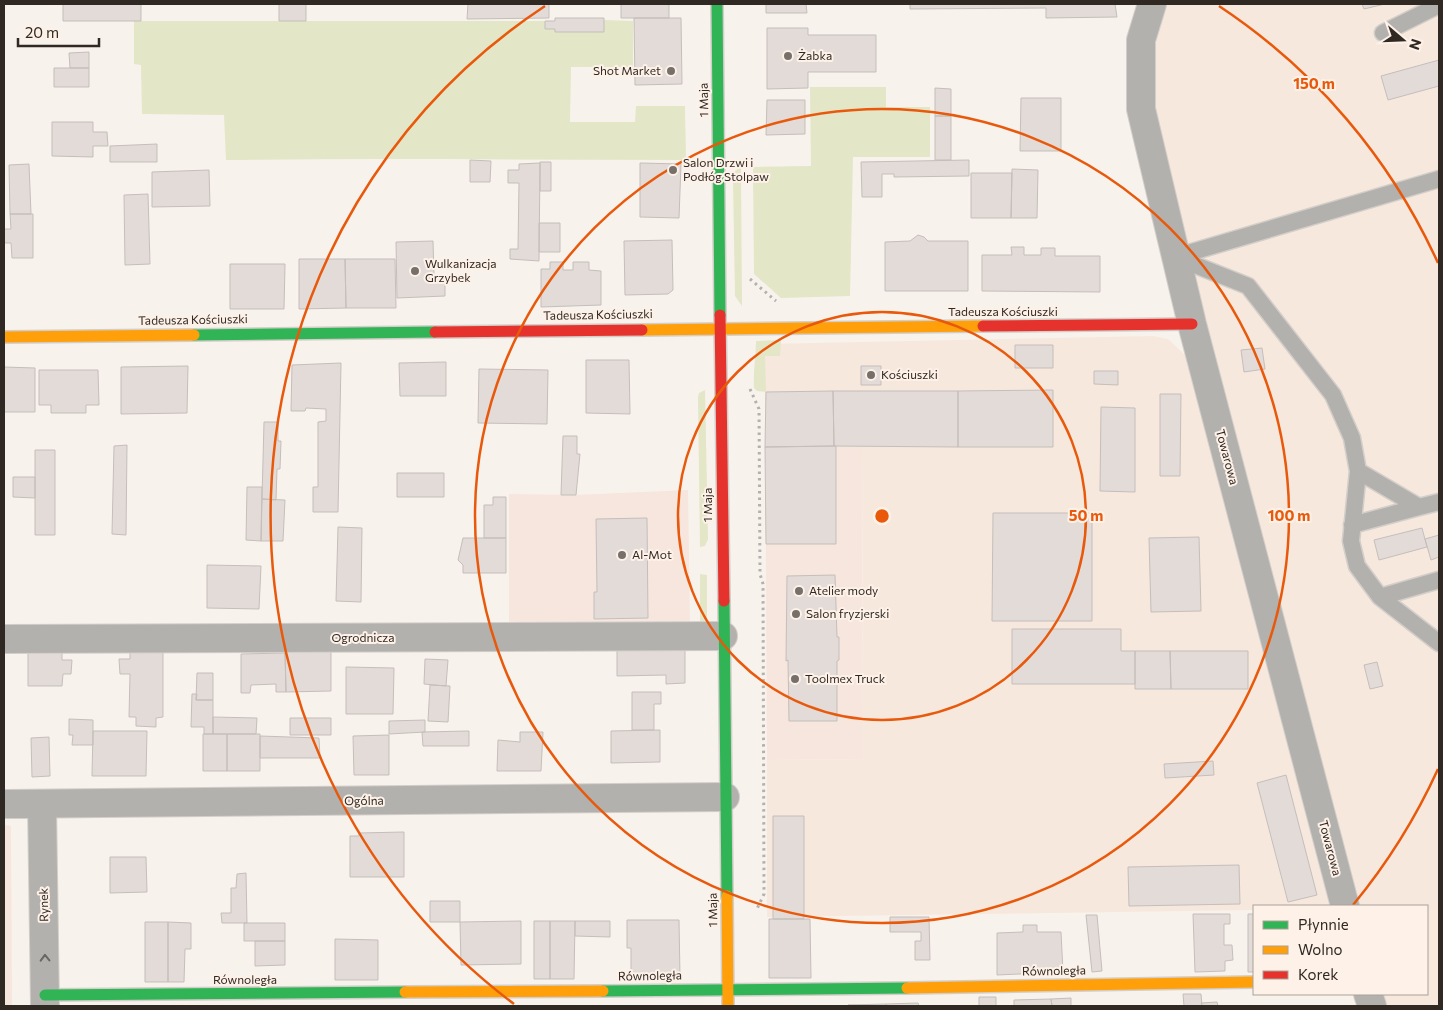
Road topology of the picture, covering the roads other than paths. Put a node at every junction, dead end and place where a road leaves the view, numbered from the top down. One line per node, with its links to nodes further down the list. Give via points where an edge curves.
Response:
1 (717, 4): 8 (street, 1 Maja)
2 (1152, 4): 6 (street, Towarowa, via 1141,40 1141,109)
3 (1439, 5): 4 (lane)
4 (1383, 33)
5 (1439, 179): 6 (lane)
6 (1175, 257): 7 (street, Towarowa); 10 (lane, via 1248,286 1333,395 1352,438)
7 (1192, 324): 8 (street, Tadeusza Kościuszki); 22 (street, Towarowa)
8 (720, 328): 9 (street, Tadeusza Kościuszki); 16 (street, 1 Maja)
9 (4, 337)
10 (1358, 471): 12 (lane); 13 (lane)
11 (1439, 502): 12 (lane)
12 (1419, 507): 13 (lane)
13 (1352, 525): 15 (lane, via 1351,541 1358,566)
14 (1439, 580): 15 (lane)
15 (1380, 597): 18 (lane)
16 (722, 636): 17 (street, Ogrodnicza); 19 (street, 1 Maja)
17 (4, 639)
18 (1439, 643)
19 (725, 797): 21 (street, Ogólna); 24 (street, 1 Maja)
20 (4, 804): 21 (street, Ogólna)
21 (42, 804): 25 (street, Rynek, one-way to 21)
22 (1345, 905)
23 (1253, 982): 24 (street, Równoległa)
24 (728, 990): 25 (street, Równoległa); 26 (street, 1 Maja)
25 (45, 1000)
26 (728, 1006)

